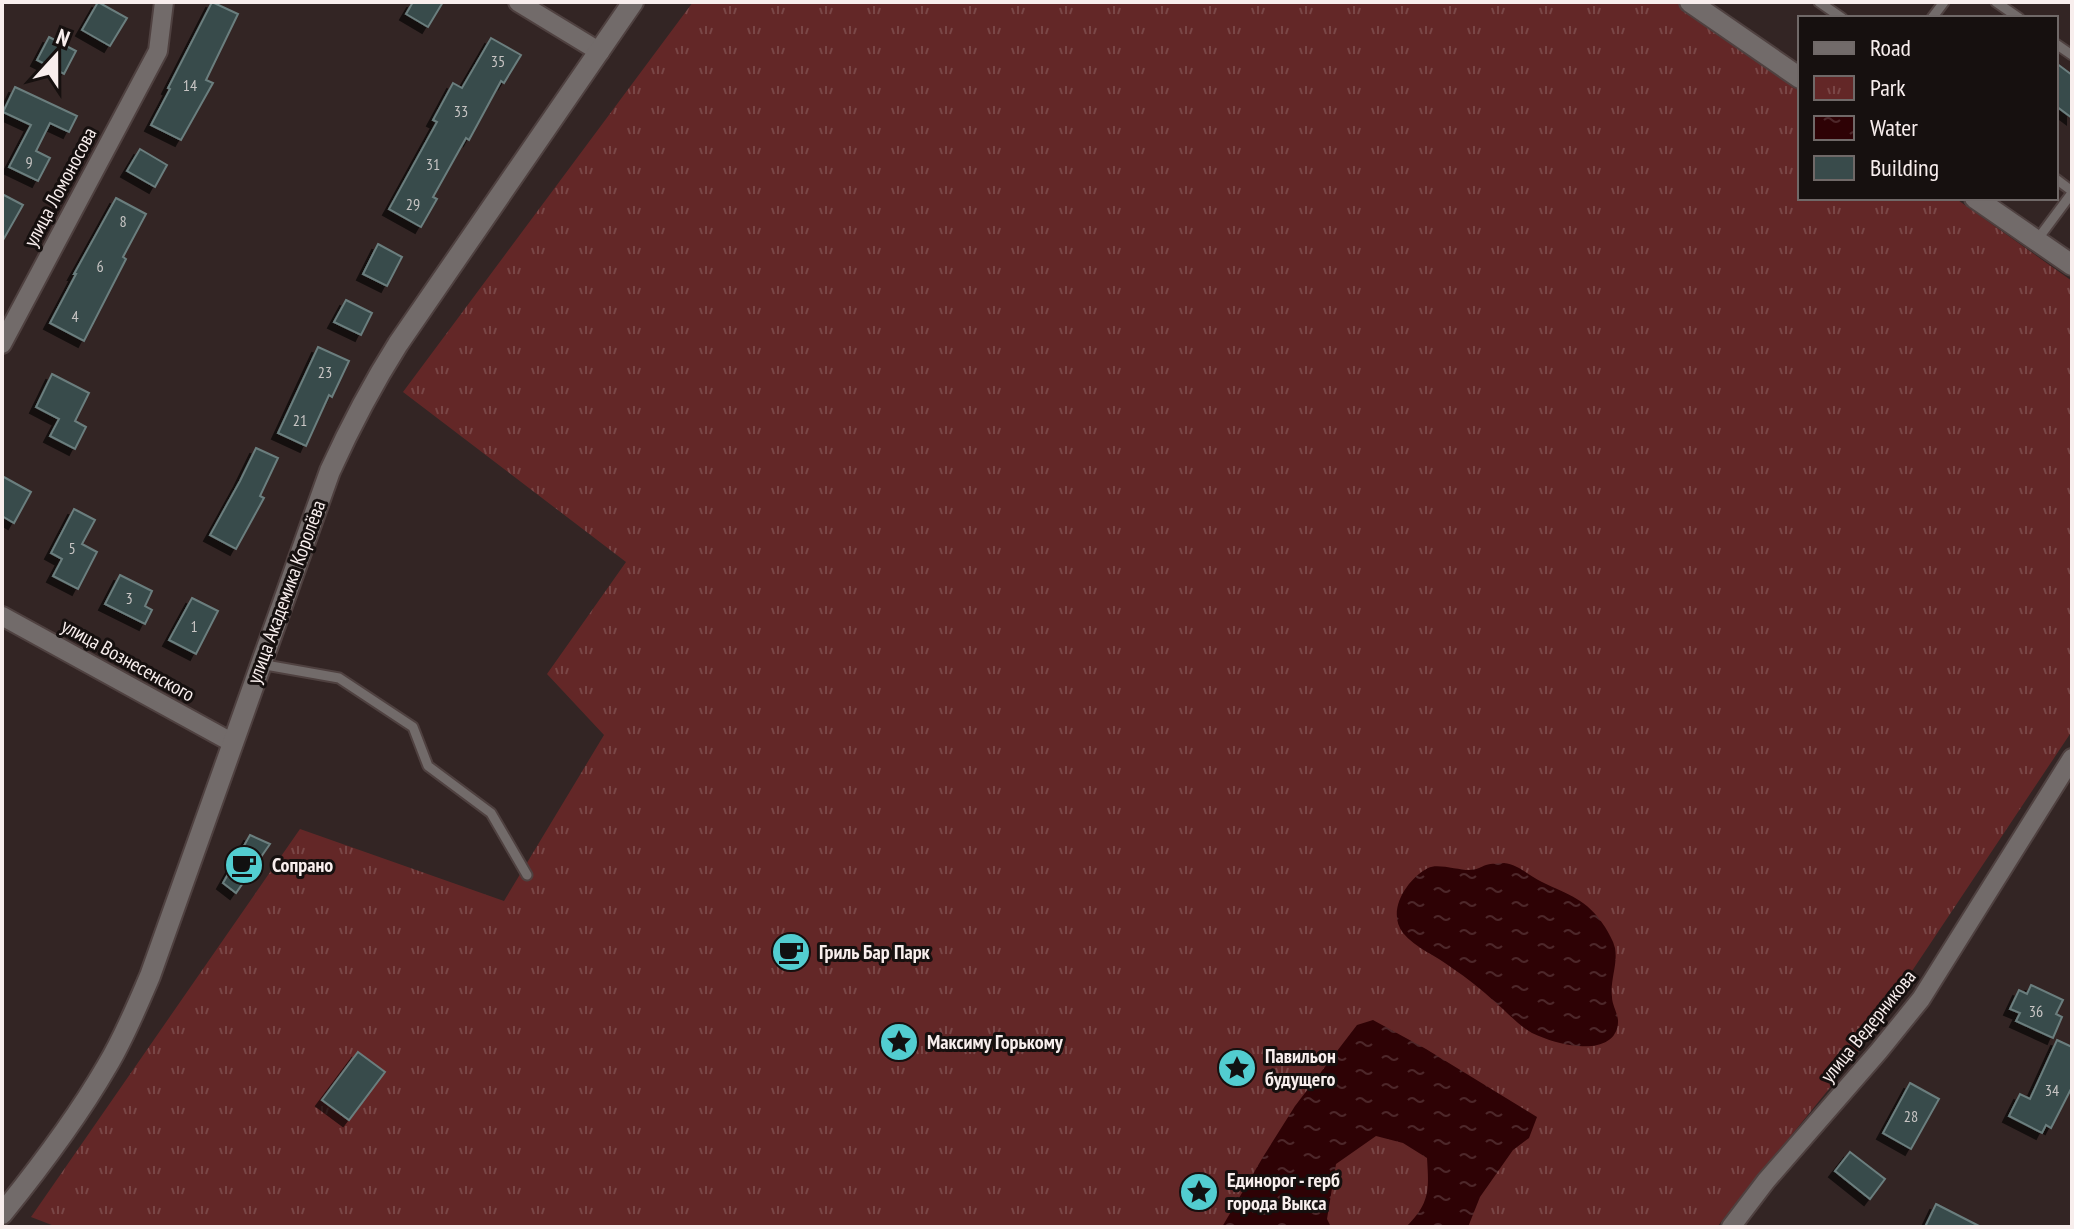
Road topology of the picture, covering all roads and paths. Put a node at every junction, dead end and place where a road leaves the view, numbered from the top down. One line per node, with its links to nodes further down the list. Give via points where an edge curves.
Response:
1 (164, 2): 15 (street, улица Ломоносова, via 158,51)
2 (518, 2): 9 (street)
3 (633, 2): 9 (street, улица Академика Королёва)
4 (1690, 2): 10 (street)
5 (1819, 2): 7 (lane)
6 (1996, 2): 8 (lane)
7 (1839, 16)
8 (2016, 16)
9 (600, 52): 17 (street, улица Академика Королёва, via 374,381 330,471)
10 (1798, 77)
11 (2072, 192): 13 (lane)
12 (1978, 200): 13 (street)
13 (2037, 240): 14 (street)
14 (2072, 265)
15 (2, 344)
16 (2, 616): 18 (street, улица Вознесенского)
17 (260, 664): 18 (street, улица Академика Королёва); 20 (lane, via 339,678 413,727 428,766 491,813)
18 (233, 743): 21 (street, улица Академика Королёва, via 128,1025 55,1146)
19 (2072, 758): 22 (street, улица Ведерникова, via 1921,999)
20 (527, 875)
21 (2, 1214)
22 (1731, 1227)

